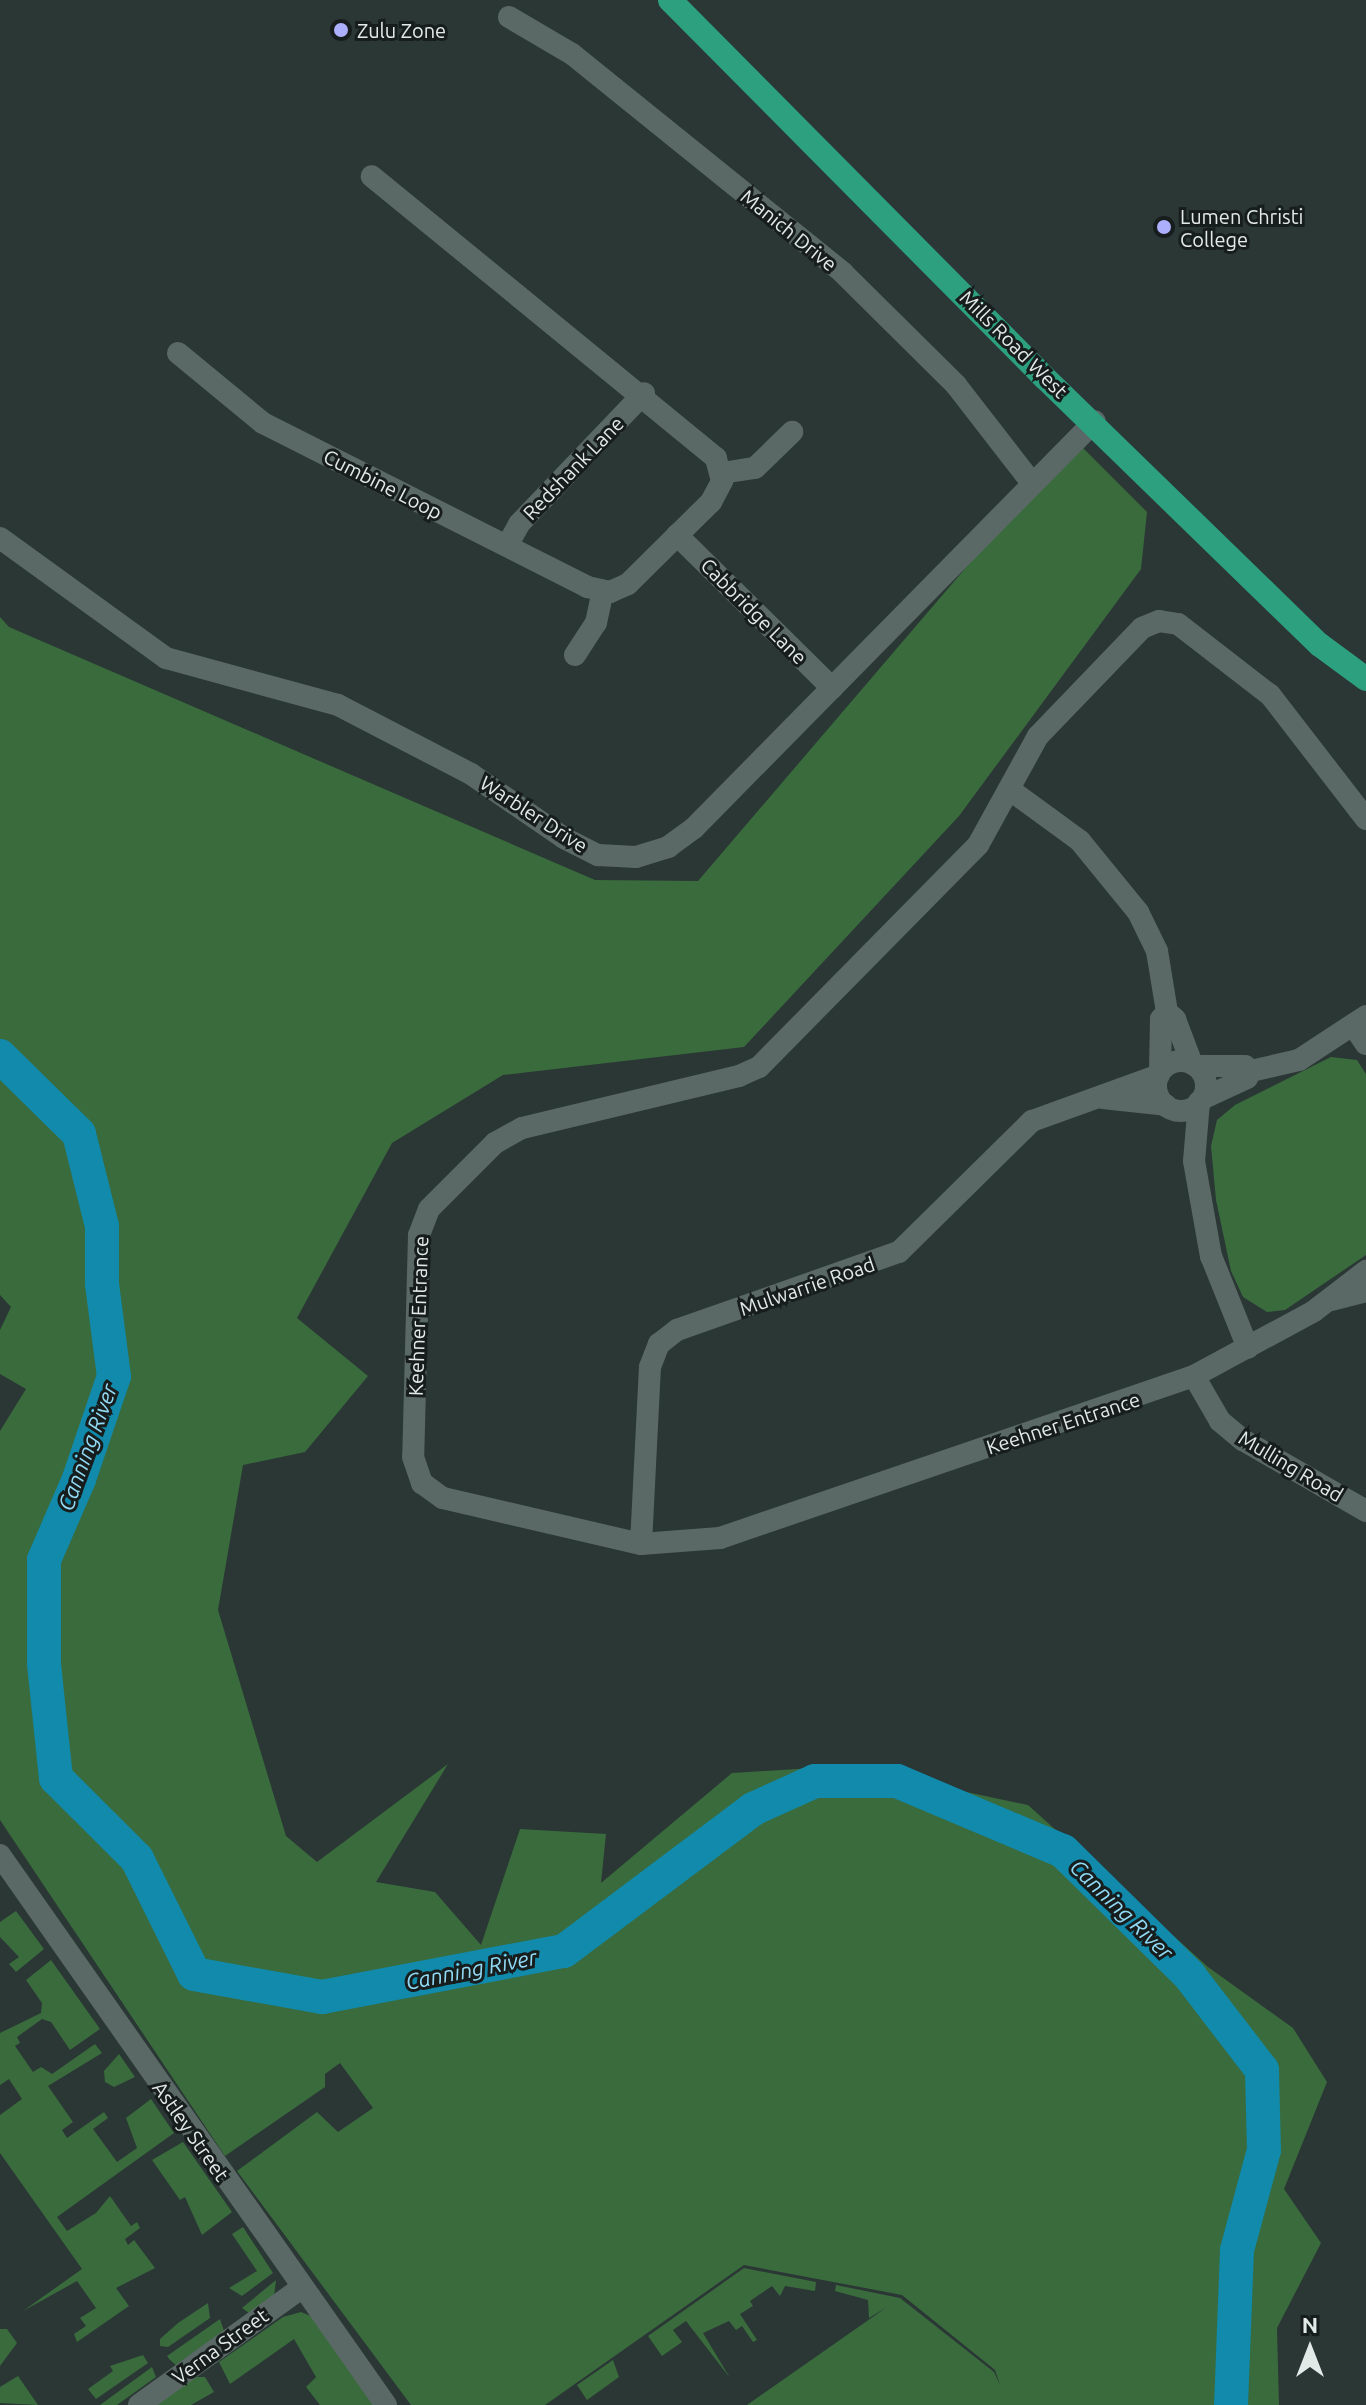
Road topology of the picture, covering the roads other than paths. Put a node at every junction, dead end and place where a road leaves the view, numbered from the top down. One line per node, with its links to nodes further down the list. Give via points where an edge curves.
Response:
1 (670, 0): 6 (main road, Mills Road West, via 833,158 1045,378)
2 (509, 17): 9 (street, Manich Drive, via 572,54 843,273 956,385)
3 (372, 176): 5 (street)
4 (178, 353): 12 (street, Cumbine Loop, via 263,423)
5 (644, 393): 8 (street, via 704,445); 12 (street, Redshank Lane, via 519,524)
6 (1095, 421): 9 (street, Warbler Drive); 15 (main road, Mills Road West, via 1320,645)
7 (792, 432): 8 (street, via 755,468)
8 (722, 473): 10 (street, via 711,502)
9 (1032, 483): 16 (street, Warbler Drive)
10 (677, 535): 13 (street, via 628,584); 16 (street, Cabbridge Lane)
11 (0, 538): 16 (street, Warbler Drive, via 166,658 338,705 471,774 598,855 636,857 668,847 694,828)
12 (507, 546): 13 (street, Cumbine Loop)
13 (603, 591): 14 (street, via 596,623)
14 (575, 655)
15 (1366, 679)
16 (832, 688)
17 (1009, 789): 18 (street, Keehner Entrance, via 1038,736 1090,681 1142,628 1168,621 1189,630 1270,695); 19 (street, via 1080,841 1138,912 1157,951); 35 (street, Keehner Entrance, via 978,845 759,1067 522,1128 495,1143 422,1220 413,1457 422,1483 443,1498)
18 (1366, 819)
19 (1167, 1012): 22 (street); 24 (street, via 1161,1019)
20 (1359, 1020): 21 (street); 23 (street, via 1299,1060)
21 (1366, 1044)
22 (1194, 1065): 23 (street, via 1245,1066); 24 (street, via 1178,1061); 26 (street, via 1205,1082)
23 (1251, 1071): 26 (street, via 1247,1078)
24 (1160, 1073): 25 (street, Mulwarrie Road, via 1142,1076); 27 (street, via 1157,1094)
25 (1103, 1098): 27 (street, Mulwarrie Road); 35 (street, Mulwarrie Road, via 1067,1104 1032,1121 899,1252 677,1330 659,1344 650,1367)
26 (1200, 1100): 27 (street, via 1185,1110); 28 (street)
27 (1167, 1106): 28 (street)
28 (1194, 1161): 32 (street, via 1211,1256)
29 (1366, 1271): 31 (street, Keehner Entrance)
30 (1366, 1291): 31 (street, Keehner Entrance)
31 (1331, 1300): 32 (street, Keehner Entrance)
32 (1248, 1348): 33 (street, Keehner Entrance)
33 (1194, 1376): 34 (street, Mulling Road, via 1220,1421 1243,1440); 35 (street, Keehner Entrance, via 738,1533 699,1542)
34 (1366, 1511)
35 (641, 1544)
36 (0, 1855): 37 (street, Astley Street)
37 (301, 2288): 38 (street, Verna Street); 39 (street, Astley Street)
38 (139, 2405)
39 (386, 2405)

